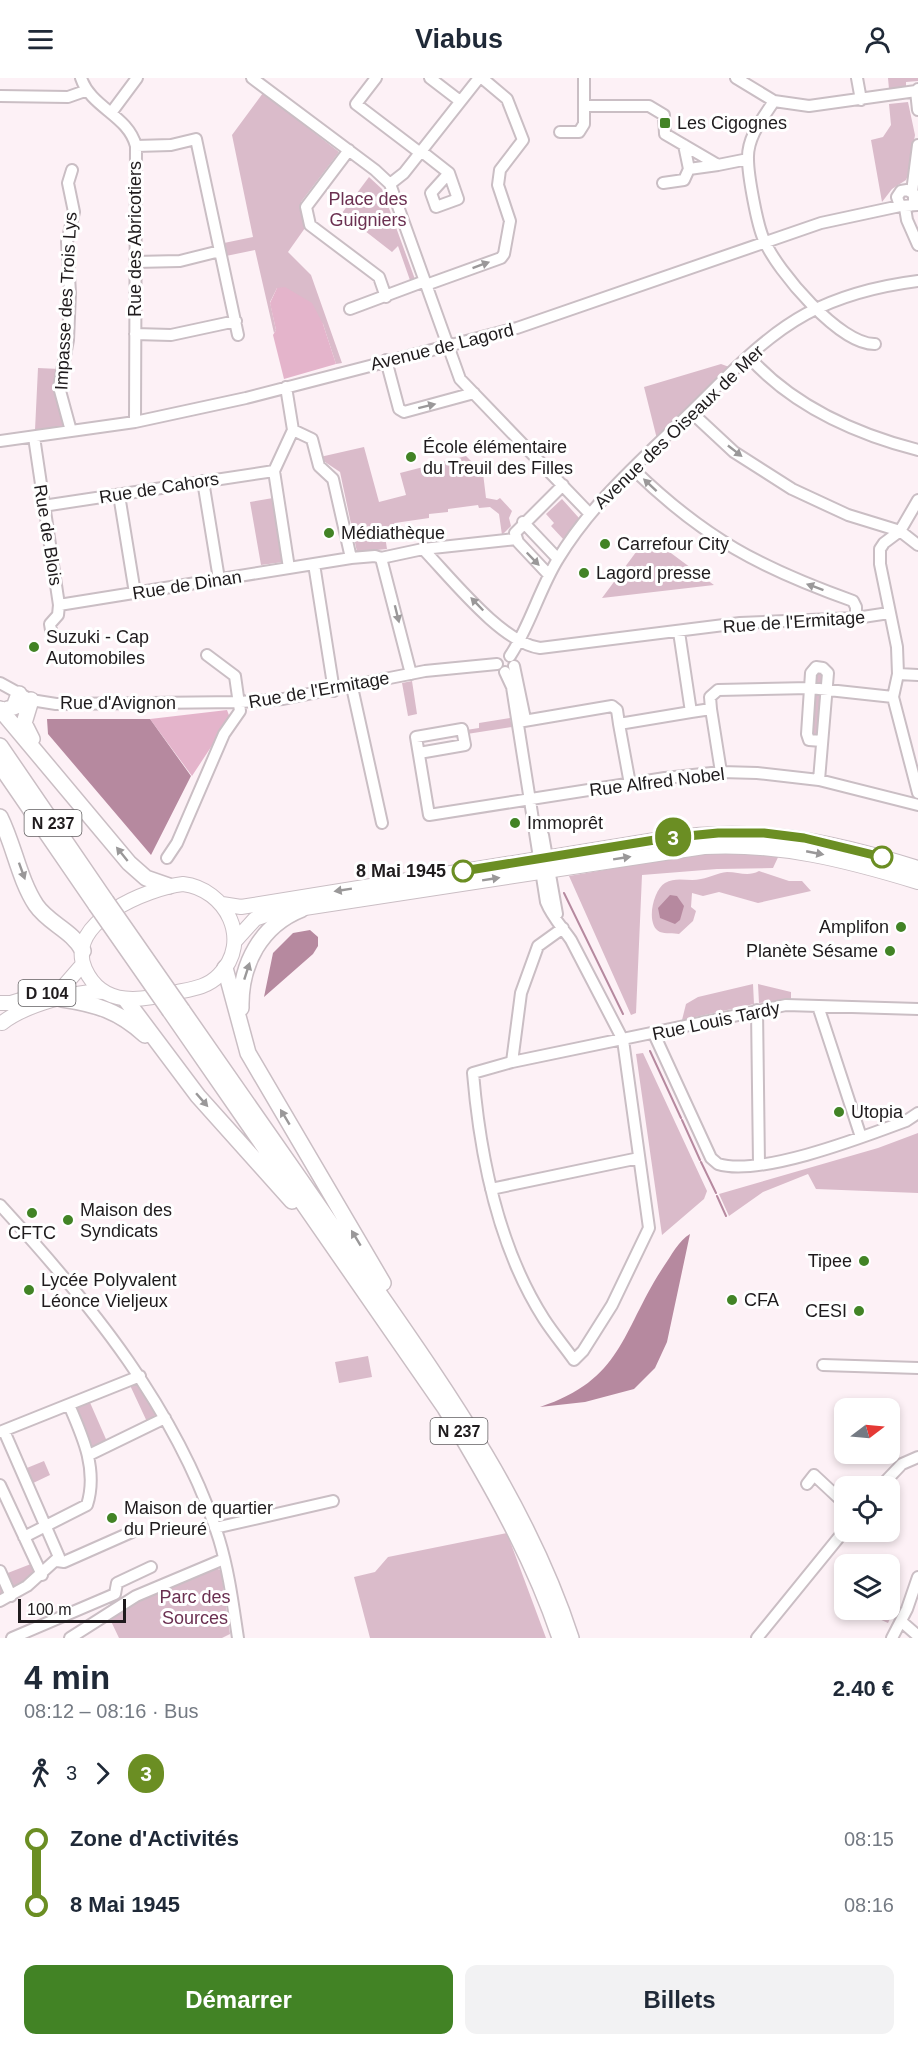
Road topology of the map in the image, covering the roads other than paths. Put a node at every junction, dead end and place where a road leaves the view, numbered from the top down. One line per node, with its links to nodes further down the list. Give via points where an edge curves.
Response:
1 (81, 78): 11 (street)
2 (137, 78): 18 (street)
3 (252, 78): 23 (street)
4 (376, 78): 24 (street, via 356,104)
5 (430, 78): 14 (street)
6 (480, 78): 14 (street); 38 (street, one-way to 6, via 504,254 510,221 498,185 500,170 523,140 507,99)
7 (584, 78): 16 (street)
8 (736, 78): 15 (street)
9 (857, 78): 13 (street)
10 (917, 90): 13 (street); 17 (street)
11 (85, 91): 12 (street, via 68,97); 18 (street, Rue des Abricotiers)
12 (0, 96)
13 (861, 100): 15 (street, via 820,106)
14 (460, 101): 24 (street)
15 (774, 101): 25 (street, via 753,136)
16 (584, 106): 19 (street, via 584,124 579,132); 20 (street, via 649,106 664,115 666,134)
17 (918, 110)
18 (111, 113): 22 (street, Rue des Abricotiers, via 128,126)
19 (560, 132)
20 (684, 145): 26 (street); 28 (street)
21 (918, 145): 32 (street)
22 (136, 146): 35 (street, via 171,145 196,139); 36 (street, Rue des Abricotiers)
23 (349, 150): 31 (street); 39 (street, via 306,207 310,225 380,278)
24 (420, 152): 29 (street); 31 (street)
25 (748, 159): 26 (street); 33 (street)
26 (718, 165): 28 (street)
27 (72, 170): 54 (street, Impasse des Trois Lys, via 68,183 74,212 67,242 68,340 59,387)
28 (689, 170): 30 (street, via 684,180)
29 (449, 173)
30 (663, 183)
31 (390, 184): 38 (street)
32 (909, 201): 33 (street, Avenue de Lagord, via 821,223); 34 (street, via 907,220)
33 (765, 243): 41 (street); 46 (street, Avenue de Lagord, via 517,328)
34 (918, 245)
35 (220, 251): 36 (street, via 180,261); 42 (street)
36 (135, 262): 43 (street, Rue des Abricotiers)
37 (918, 281): 41 (street, Avenue des Oiseaux de Mer, via 862,291)
38 (425, 283): 39 (street); 46 (street)
39 (386, 297): 40 (street)
40 (350, 309)
41 (816, 309): 45 (street, via 866,345); 47 (street, Avenue des Oiseaux de Mer)
42 (236, 321): 43 (street, via 171,335); 44 (street)
43 (135, 334): 52 (street, Rue des Abricotiers)
44 (238, 335)
45 (875, 344)
46 (447, 345): 48 (street, Avenue de Lagord); 50 (street, via 460,379)
47 (749, 357): 51 (street, Avenue des Oiseaux de Mer); 57 (street, via 773,379 826,415 865,434)
48 (386, 360): 49 (street, Avenue de Lagord); 50 (street, one-way to 50, via 399,409 404,412)
49 (286, 387): 52 (street, Avenue de Lagord); 53 (street)
50 (474, 393): 61 (street)
51 (691, 412): 58 (street, Avenue des Oiseaux de Mer); 67 (street, one-way to 67, via 734,452 792,489 848,515)
52 (135, 422): 54 (street, Avenue de Lagord)
53 (293, 430): 59 (street); 70 (street, via 312,440 319,466 333,479)
54 (71, 431): 55 (street, Avenue de Lagord)
55 (34, 436): 56 (street, Avenue de Lagord); 64 (street, Rue de Blois)
56 (0, 441)
57 (918, 450)
58 (633, 469): 65 (street, Avenue des Oiseaux de Mer); 80 (street, one-way to 58, via 853,601 737,552 673,507)
59 (274, 471): 60 (street, Rue de Cahors); 74 (street)
60 (203, 481): 62 (street, Rue de Cahors); 76 (street)
61 (562, 485): 65 (street); 66 (street)
62 (118, 495): 64 (street, Rue de Cahors); 77 (street)
63 (918, 500): 67 (street)
64 (43, 506): 78 (street, Rue de Blois)
65 (590, 513): 72 (street, Avenue des Oiseaux de Mer)
66 (518, 530): 69 (street, Rue de Dinan, via 503,540); 72 (street); 75 (street, one-way to 75)
67 (900, 531): 68 (street); 79 (street, via 880,549)
68 (918, 544)
69 (423, 549): 71 (street, Rue de Dinan); 83 (street, one-way to 69, via 504,632)
70 (351, 558): 71 (street, Rue de Dinan); 73 (street, Rue de Dinan)
71 (381, 558): 86 (street, one-way to 86)
72 (558, 559): 75 (street, Avenue des Oiseaux de Mer)
73 (314, 564): 74 (street, Rue de Dinan); 93 (street)
74 (290, 568): 76 (street, Rue de Dinan)
75 (549, 575): 83 (street, Avenue des Oiseaux de Mer)
76 (219, 579): 77 (street, Rue de Dinan)
77 (135, 594): 78 (street, Rue de Dinan)
78 (59, 605): 81 (street, Rue de Blois)
79 (889, 613): 80 (street, Rue de l'Ermitage); 87 (street)
80 (856, 618): 82 (street, Rue de l'Ermitage, via 740,623)
81 (51, 630)
82 (679, 632): 83 (street, Rue de l'Ermitage, via 540,648); 99 (street)
83 (520, 643): 85 (street, Avenue des Oiseaux de Mer)
84 (207, 656): 96 (street, via 235,676)
85 (506, 665): 86 (street, Rue de l'Ermitage); 100 (street)
86 (411, 674): 90 (street, Rue de l'Ermitage)
87 (898, 674): 88 (street); 95 (street)
88 (918, 675)
89 (0, 683): 94 (street, Rue d'Avignon)
90 (352, 687): 93 (street, Rue de l'Ermitage); 114 (street)
91 (810, 688): 92 (street); 92 (street, via 812,668 823,668 828,673); 97 (street, via 718,690 710,697); 102 (street, via 807,737)
92 (826, 690): 95 (street); 102 (street)
93 (334, 691): 96 (street, Rue de l'Ermitage)
94 (25, 697): 96 (street, Rue d'Avignon, via 66,704); 98 (highway, via 14,707); 106 (highway, via 24,723)
95 (893, 698): 110 (street)
96 (240, 702): 115 (street, Rue de l'Ermitage, via 237,717 224,734)
97 (711, 709): 99 (street); 107 (street)
98 (1, 710): 106 (highway)
99 (691, 712): 101 (street)
100 (521, 722): 101 (street, via 612,706); 111 (street)
101 (620, 724): 109 (street)
102 (822, 741): 108 (street)
103 (0, 746): 120 (highway, N 237)
104 (419, 753): 111 (street, Rue Alfred Nobel, via 429,815)
105 (0, 765): 120 (highway, N 237)
106 (47, 765): 119 (highway, one-way to 106, via 146,878 129,863)
107 (721, 772): 108 (street, Rue Alfred Nobel); 109 (street, Rue Alfred Nobel)
108 (819, 780): 112 (street, Rue Alfred Nobel)
109 (630, 784): 111 (street, Rue Alfred Nobel)
110 (918, 793)
111 (533, 799): 116 (street)
112 (918, 805)
113 (0, 817): 125 (highway, one-way to 125, via 36,904 72,936)
114 (382, 823)
115 (167, 858)
116 (544, 864): 117 (main road, via 687,836 750,833 814,839); 118 (main road, one-way to 118, via 688,848 749,846 831,856); 121 (main road, one-way to 121, via 241,907); 122 (main road, one-way to 116); 123 (street, via 549,909)
117 (918, 868)
118 (918, 882)
119 (169, 886): 121 (main road, via 193,885); 125 (main road, via 102,918 87,934)
120 (101, 903): 134 (highway, N 237, bridge)
121 (222, 904): 124 (main road, via 232,922)
122 (302, 909): 124 (main road, via 262,916); 136 (highway, one-way to 122, via 241,997 257,945 274,923)
123 (563, 928): 138 (street); 140 (street, via 538,946 521,993)
124 (235, 941): 126 (main road)
125 (83, 958): 127 (main road, via 95,984); 130 (main road, D 104, via 63,987)
126 (225, 968): 129 (main road, via 198,988); 136 (highway)
127 (104, 992): 128 (main road, D 104); 129 (main road)
128 (62, 999): 135 (main road, D 104, via 22,1010); 139 (highway, via 88,1002 113,1011 132,1023)
129 (126, 1000): 139 (highway)
130 (0, 1005): 135 (main road)
131 (818, 1006): 132 (street, Rue Louis Tardy); 133 (street, Rue Louis Tardy, via 786,1005); 142 (street)
132 (918, 1009)
133 (757, 1010): 137 (street, Rue Louis Tardy); 144 (street)
134 (176, 1011): 147 (highway, N 237); 148 (highway, N 237)
135 (1, 1026)
136 (242, 1029): 148 (highway, one-way to 136, via 395,1303 248,1053)
137 (654, 1034): 138 (street, Rue Louis Tardy); 144 (street, via 711,1158 725,1166)
138 (623, 1040): 140 (street, Rue Louis Tardy); 143 (street)
139 (165, 1055): 147 (highway, one-way to 147, via 312,1226)
140 (512, 1062): 145 (street, Rue Louis Tardy, via 473,1073 478,1134)
141 (918, 1113): 142 (street)
142 (861, 1137): 144 (street, via 811,1154)
143 (639, 1158): 145 (street); 145 (street, via 647,1236 612,1305 584,1351 574,1360 543,1318 517,1266)
144 (759, 1164)
145 (491, 1189)
146 (0, 1205): 151 (street)
147 (329, 1240): 183 (highway, N 237, via 445,1408 481,1468 526,1555)
148 (402, 1326): 184 (highway, N 237, via 452,1400 506,1492)
149 (823, 1365): 150 (street)
150 (918, 1368)
151 (140, 1376): 152 (street); 153 (street)
152 (69, 1405): 154 (street); 156 (street)
153 (165, 1418): 156 (street); 164 (street)
154 (2, 1431): 163 (street)
155 (918, 1448): 157 (street)
156 (89, 1455): 163 (street, via 91,1485 87,1505)
157 (918, 1456): 158 (street)
158 (891, 1476)
159 (807, 1484): 161 (street, via 814,1475)
160 (0, 1485): 166 (street)
161 (834, 1494)
162 (333, 1501): 164 (street)
163 (47, 1526): 166 (street); 168 (street)
164 (214, 1528): 169 (street)
165 (134, 1530): 168 (street, via 64,1563)
166 (24, 1537): 172 (street)
167 (835, 1542): 185 (street)
168 (58, 1557): 172 (street)
169 (224, 1559): 177 (street); 182 (street)
170 (151, 1567): 174 (street, via 117,1582)
171 (0, 1571): 175 (street)
172 (42, 1575): 175 (street)
173 (918, 1576): 178 (street)
174 (115, 1594): 177 (street); 180 (street)
175 (11, 1596): 176 (street)
176 (0, 1601)
177 (121, 1604): 181 (street)
178 (902, 1622): 179 (street); 186 (street)
179 (918, 1635)
180 (12, 1638)
181 (70, 1638)
182 (238, 1638)
183 (560, 1638)
184 (571, 1638)
185 (757, 1638)
186 (892, 1638)

